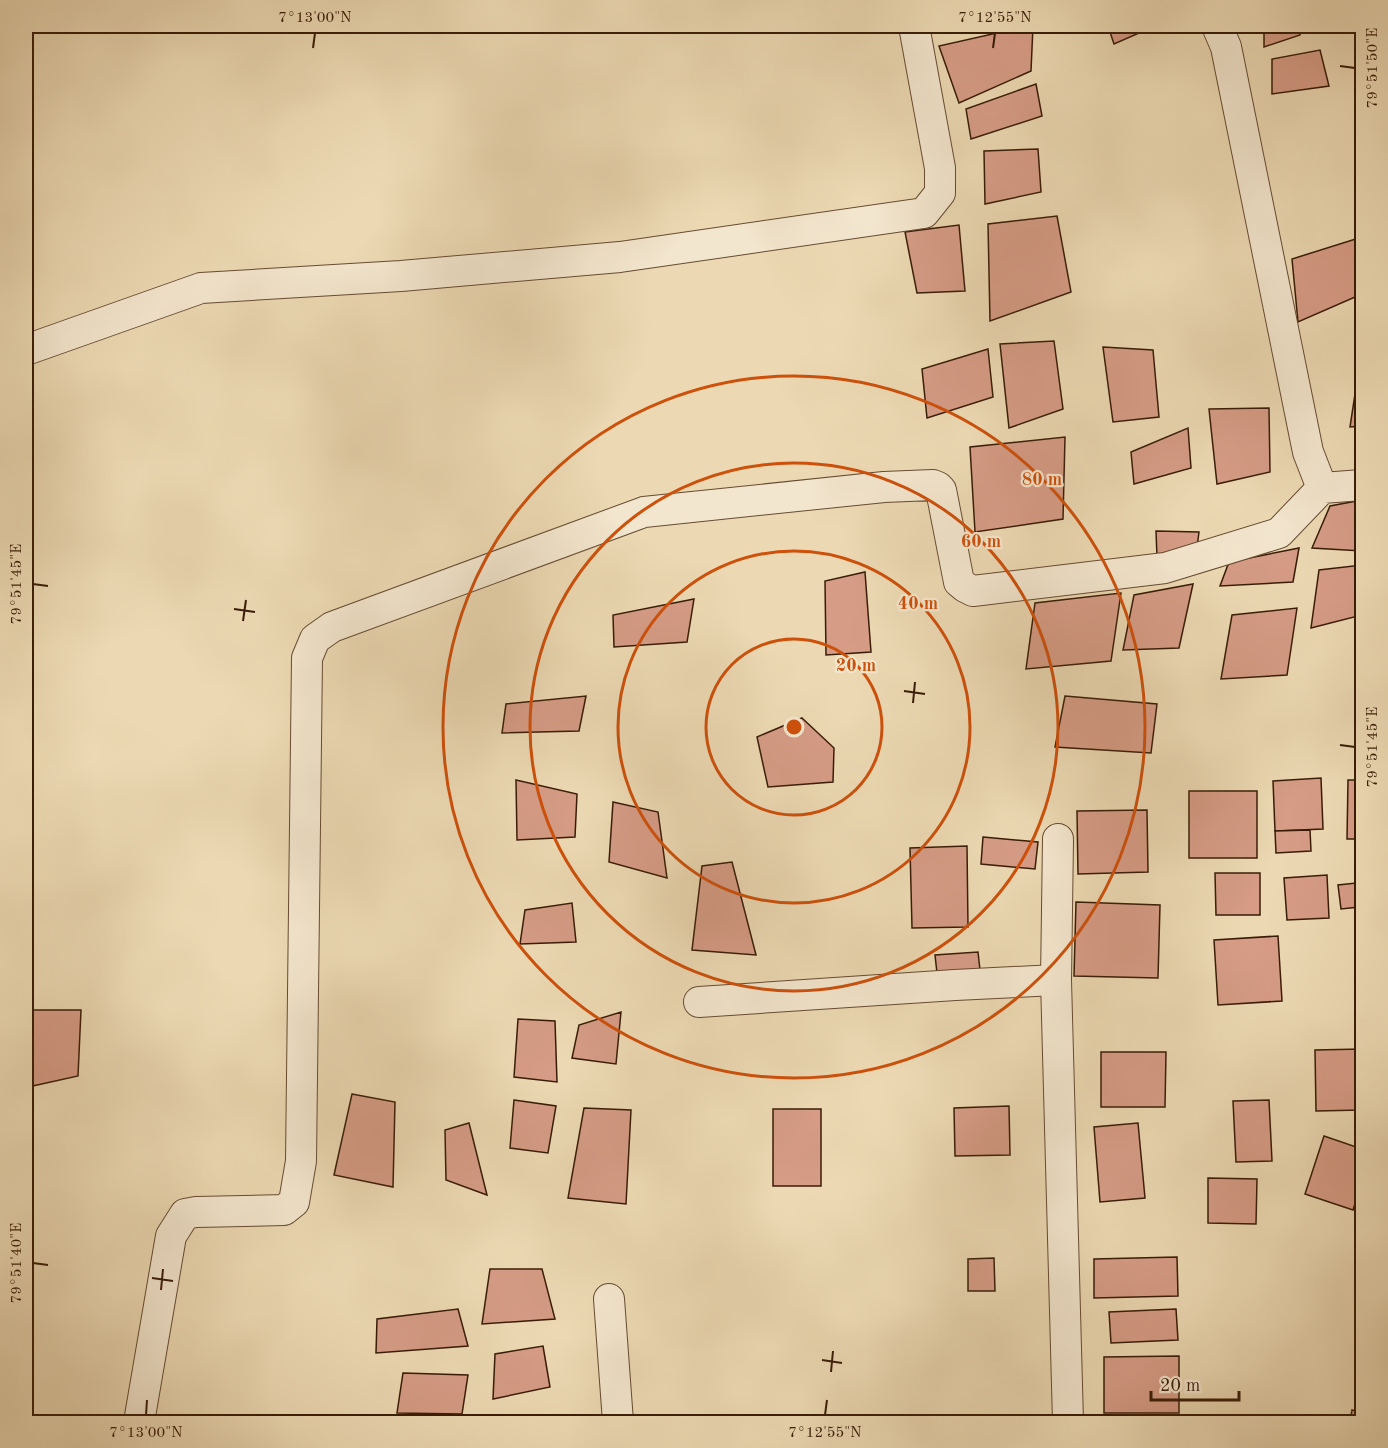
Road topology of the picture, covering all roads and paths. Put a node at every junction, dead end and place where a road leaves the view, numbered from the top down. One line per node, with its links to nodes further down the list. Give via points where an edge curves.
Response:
1 (914, 26): 3 (street, via 940,168 940,193 924,213 620,256 401,276 201,288)
2 (1217, 26): 5 (street, via 1226,47 1308,453)
3 (26, 350)
4 (1362, 485): 5 (street)
5 (1322, 488): 10 (street, via 1279,533 1165,568 973,591 959,582 941,490 933,485 644,512 332,627 315,639 307,658 301,1161 294,1202 284,1210 185,1214 171,1236)
6 (1058, 839): 7 (street)
7 (1056, 980): 8 (street); 12 (street)
8 (699, 1002)
9 (609, 1299): 11 (street)
10 (139, 1422)
11 (618, 1422)
12 (1068, 1422)

